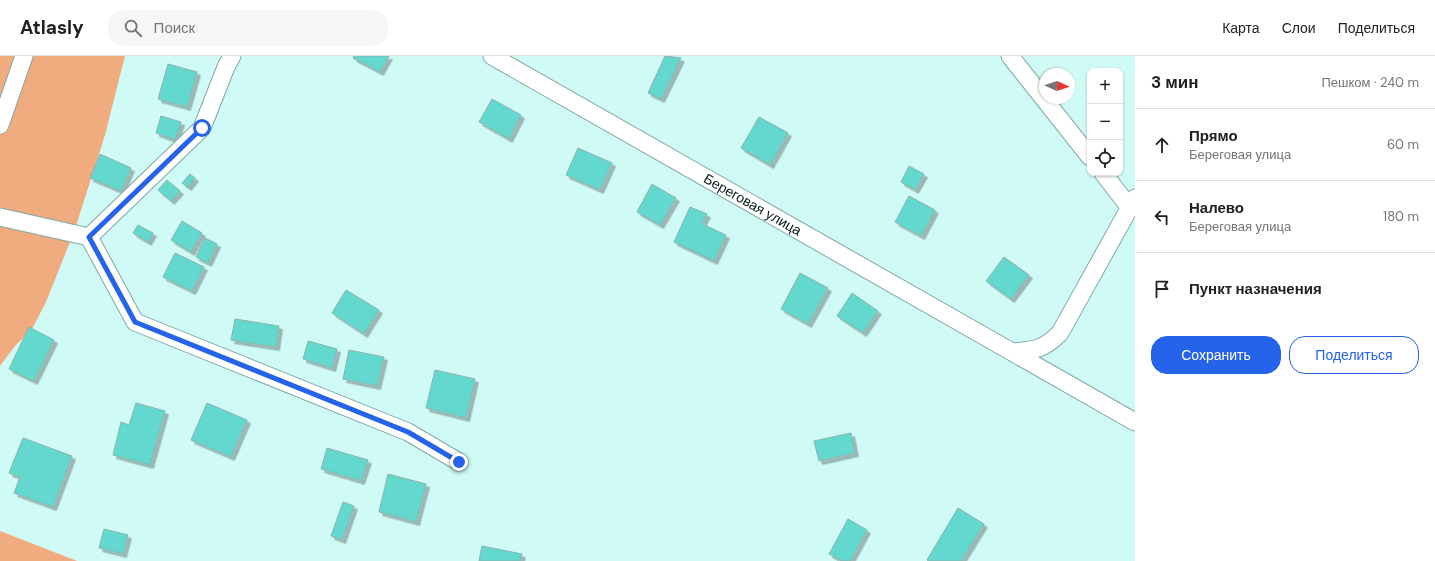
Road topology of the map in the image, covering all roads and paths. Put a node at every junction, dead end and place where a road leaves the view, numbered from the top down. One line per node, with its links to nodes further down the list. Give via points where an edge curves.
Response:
1 (24, 56): 5 (street)
2 (232, 56): 10 (street, via 202,128)
3 (492, 56): 11 (street, Береговая улица)
4 (1010, 56): 6 (street)
5 (0, 124)
6 (1087, 153)
7 (1106, 176): 8 (street)
8 (1132, 203): 11 (street, via 1060,333 1047,345 1033,350)
9 (0, 217): 10 (street)
10 (89, 237): 13 (street, via 135,322 408,432)
11 (1012, 352): 12 (street, Береговая улица)
12 (1135, 422)
13 (459, 462)

